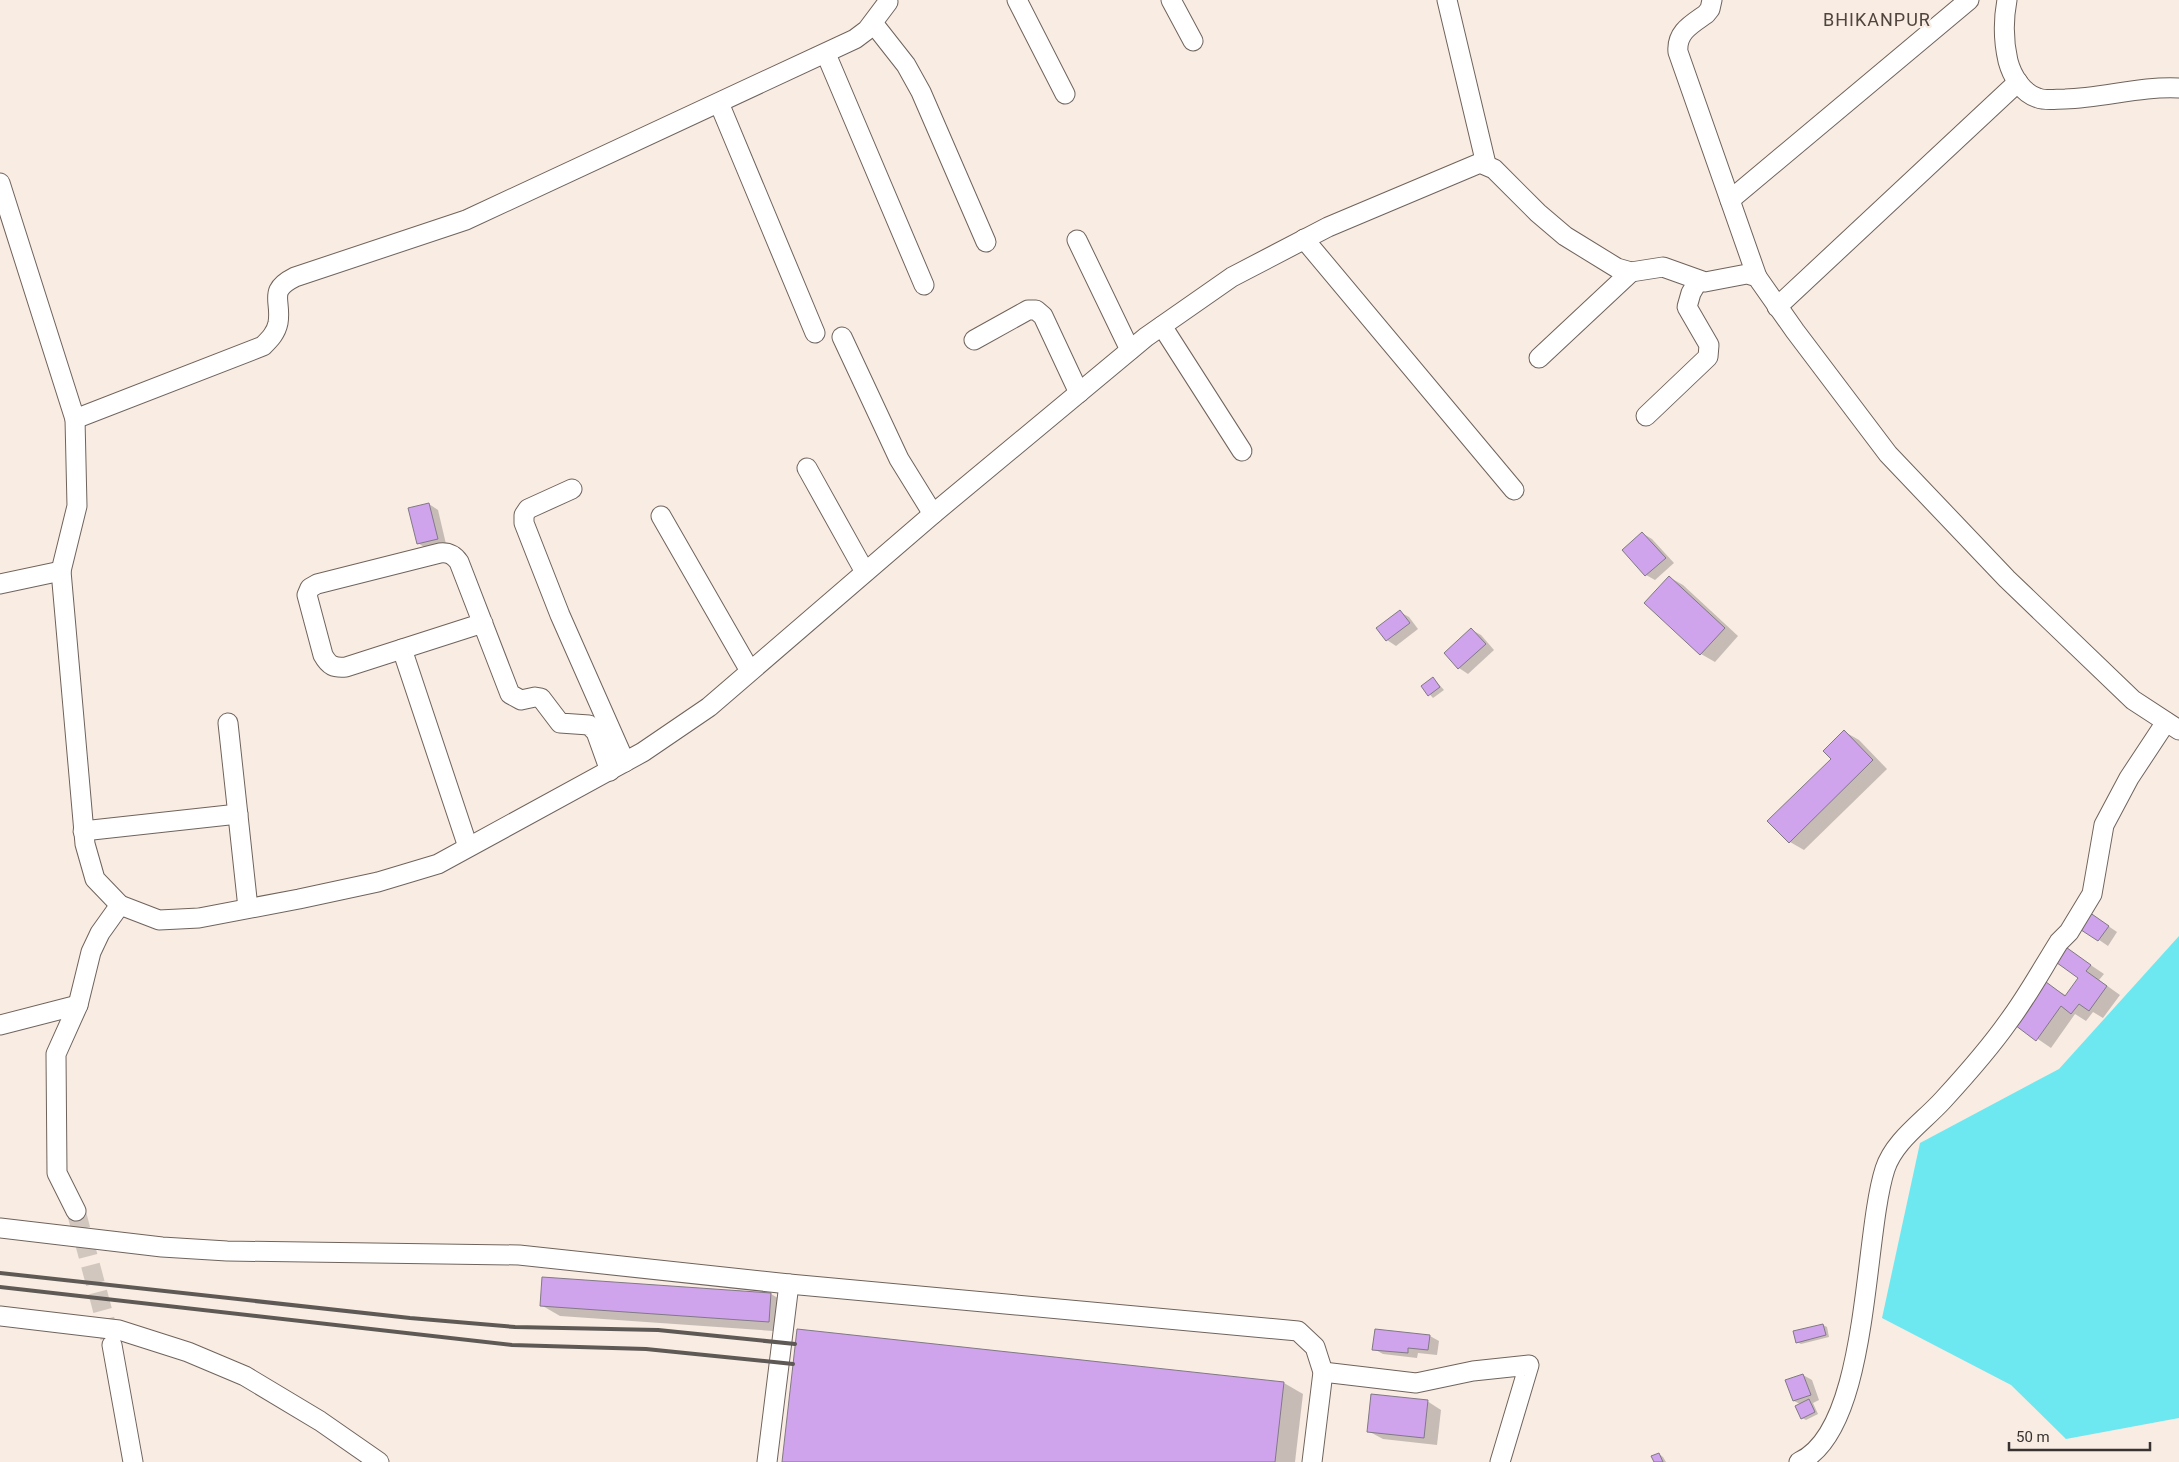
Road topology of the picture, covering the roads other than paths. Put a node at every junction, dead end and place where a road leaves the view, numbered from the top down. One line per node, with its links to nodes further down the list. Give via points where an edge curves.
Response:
1 (1017, 0): 13 (street)
2 (1171, 0): 9 (street)
3 (1447, 0): 15 (street)
4 (1712, 0): 17 (street, via 1706,14 1680,35 1677,42)
5 (1969, 0): 17 (street)
6 (2007, 0): 11 (street, via 2003,24 2005,48)
7 (889, 1): 8 (street)
8 (873, 23): 10 (street, via 855,39); 20 (street, via 906,65 921,92)
9 (1193, 41)
10 (826, 54): 14 (street); 24 (street)
11 (2018, 82): 12 (street, via 2028,93 2043,100); 25 (street)
12 (2179, 88)
13 (1065, 94)
14 (719, 103): 27 (street); 34 (street, via 466,220 295,277 279,289 276,299 278,322 273,336 263,346)
15 (1486, 164): 18 (street, via 1474,164); 21 (street, via 1565,236 1617,268)
16 (0, 183): 34 (street)
17 (1730, 200): 22 (street)
18 (1304, 239): 26 (street, via 1232,277); 38 (street)
19 (1077, 240): 30 (street)
20 (986, 242)
21 (1630, 272): 23 (street, via 1663,267); 31 (street)
22 (1757, 277): 23 (street, via 1751,273 1712,282); 25 (street)
23 (1698, 281): 33 (street, via 1687,307 1709,345 1708,357)
24 (924, 285)
25 (1777, 307): 48 (street, via 1888,454 2014,586 2134,700)
26 (1162, 326): 30 (street); 35 (street)
27 (815, 332)
28 (842, 337): 39 (street, via 899,459)
29 (974, 340): 32 (street, via 1028,310 1036,310 1042,316)
30 (1130, 350): 32 (street)
31 (1539, 358)
32 (1079, 393): 39 (street)
33 (1646, 416)
34 (75, 419): 41 (street, via 77,506)
35 (1242, 451)
36 (807, 468): 42 (street)
37 (572, 489): 49 (street, via 528,510 524,523)
38 (1514, 490)
39 (932, 514): 42 (street)
40 (661, 516): 46 (street)
41 (61, 570): 43 (street); 51 (street)
42 (865, 572): 46 (street)
43 (0, 584)
44 (482, 623): 45 (street); 45 (street, via 459,562 447,552 310,588 308,603 328,663 336,668 346,667); 49 (street, via 510,694 521,700 541,698 560,723 589,724)
45 (402, 649): 52 (street)
46 (750, 671): 49 (street, via 709,707)
47 (228, 723): 50 (street)
48 (2173, 726): 68 (street, via 2129,778 2104,825 2092,894 2069,932 2059,942 2008,1022 1942,1101 1891,1155 1879,1193 1862,1320 1845,1402 1833,1428)
49 (617, 767): 52 (street)
50 (238, 814): 51 (street); 54 (street)
51 (83, 830): 53 (street, via 95,880)
52 (468, 847): 54 (street, via 438,864 378,882)
53 (120, 905): 54 (street, via 159,920 199,918); 55 (street, via 91,952)
54 (248, 908)
55 (78, 1005): 56 (street); 57 (street, via 56,1054 57,1173)
56 (0, 1025)
57 (76, 1211)
58 (0, 1228): 59 (street, via 162,1247 227,1251 519,1255)
59 (790, 1284): 62 (street, via 1298,1331 1315,1347); 65 (street)
60 (0, 1316): 64 (street, via 119,1330 188,1352 245,1376 320,1421)
61 (112, 1346): 63 (street)
62 (1323, 1372): 66 (street); 67 (street, via 1416,1383 1473,1371 1529,1365)
63 (133, 1462)
64 (379, 1462)
65 (767, 1462)
66 (1312, 1462)
67 (1500, 1462)
68 (1799, 1462)

